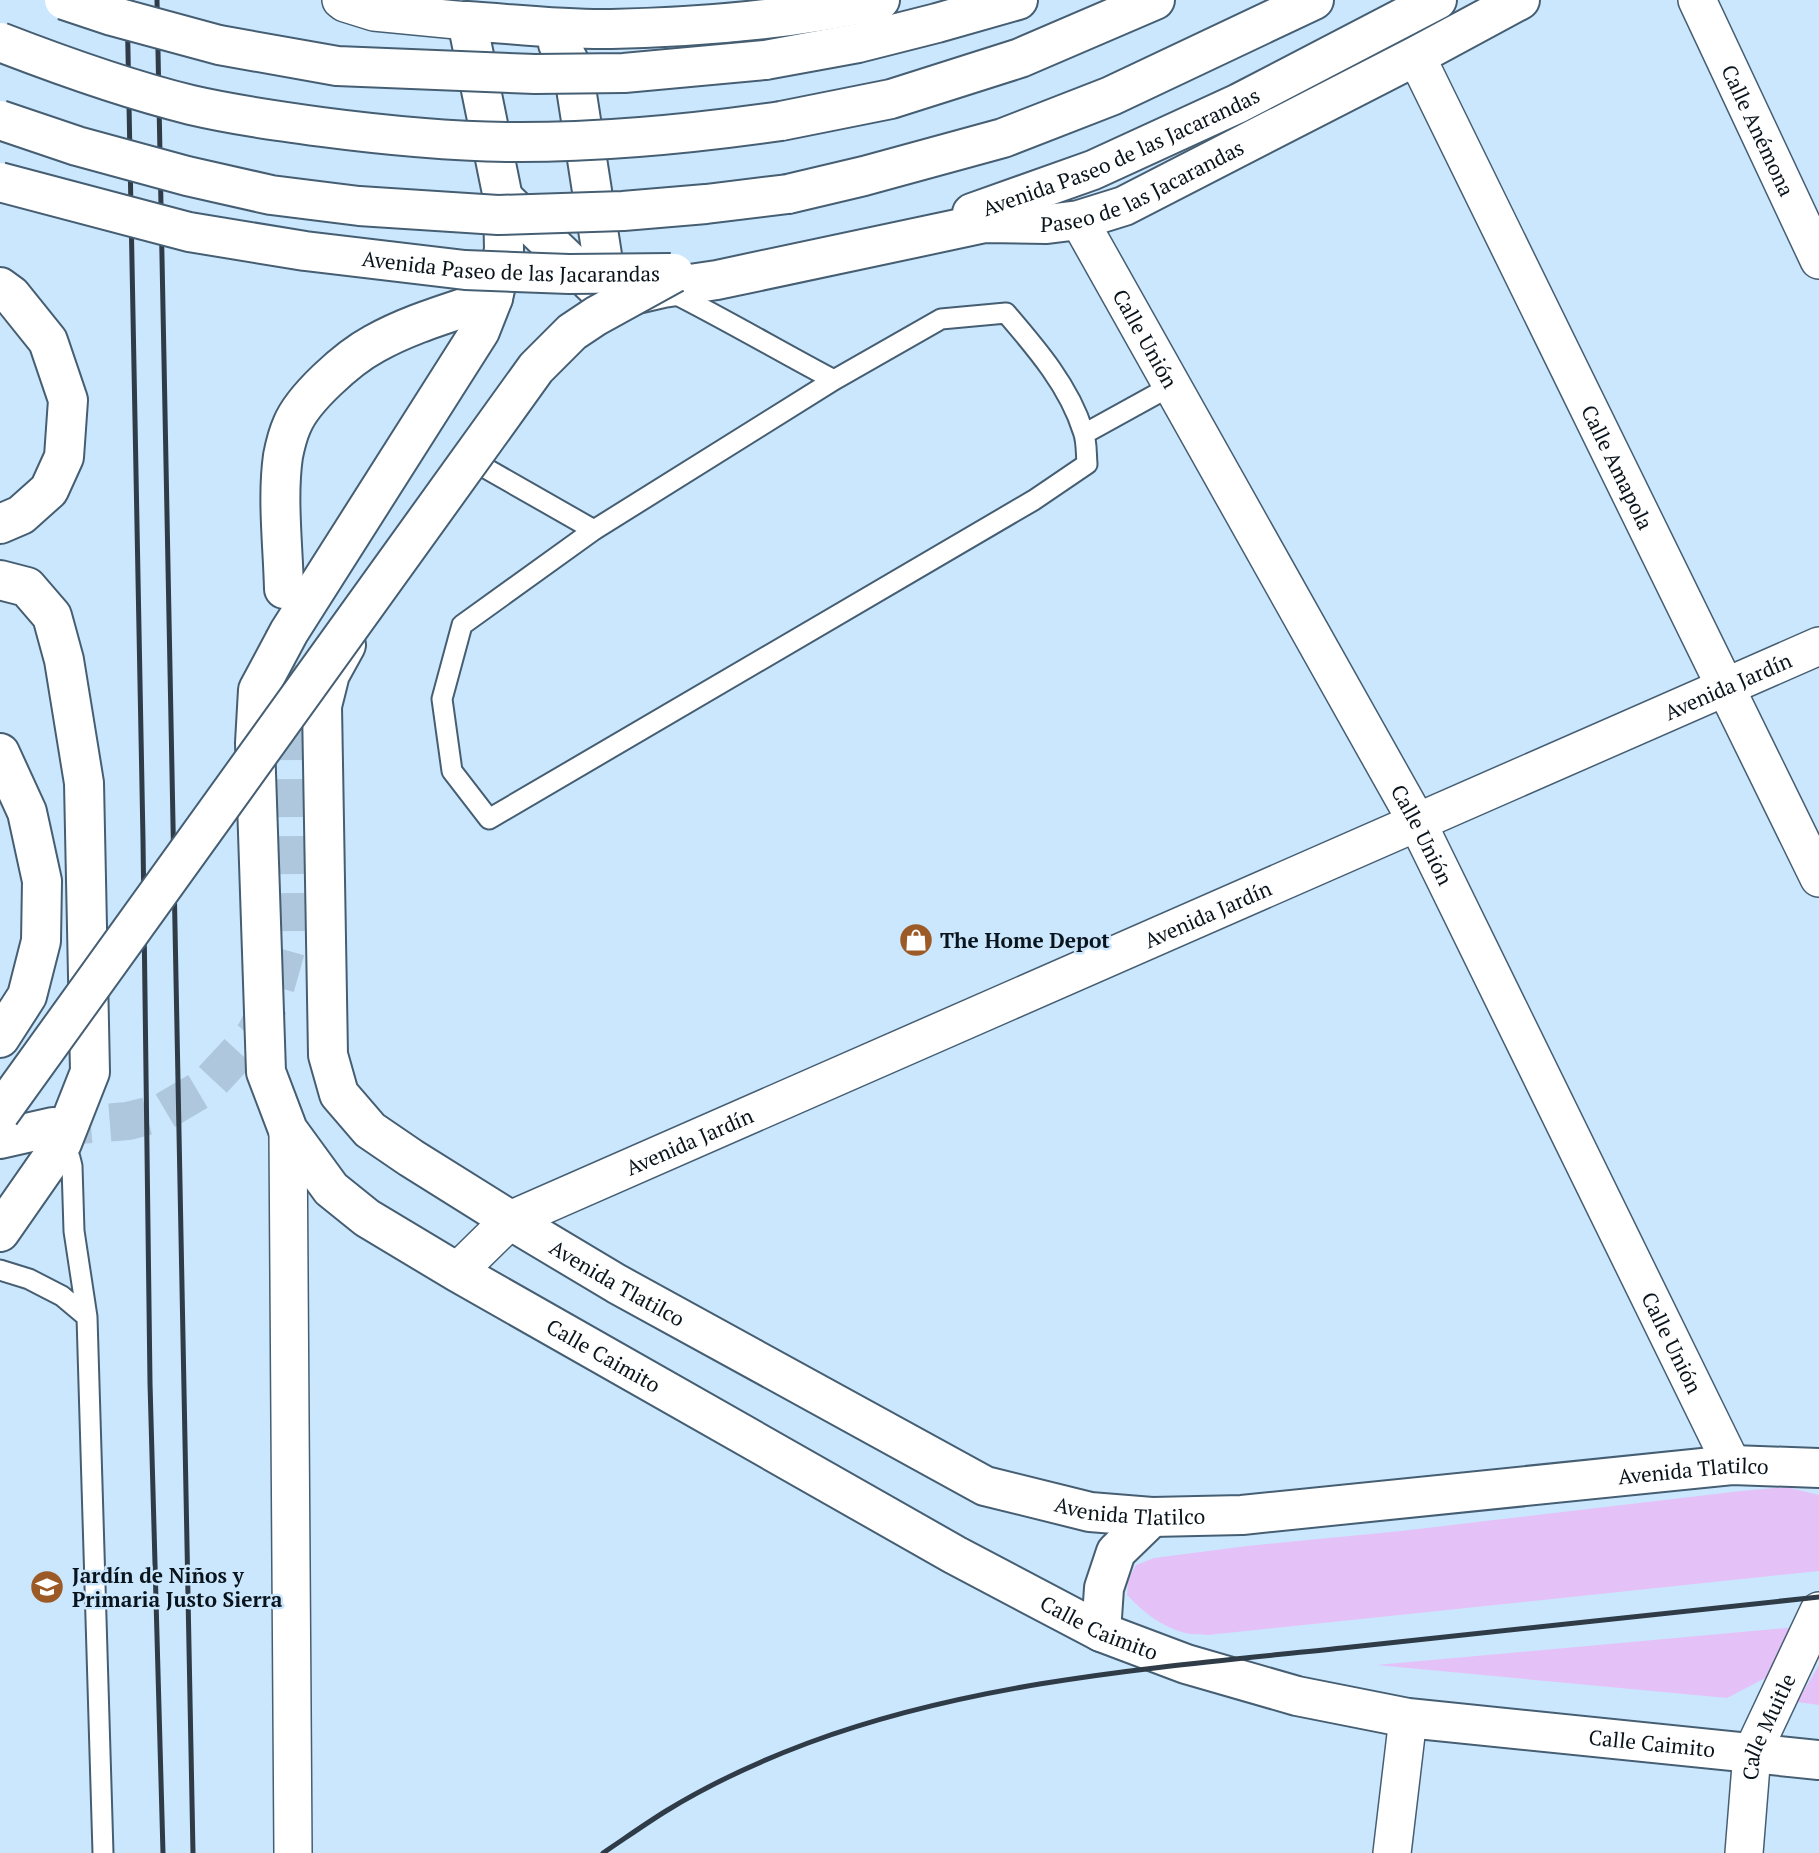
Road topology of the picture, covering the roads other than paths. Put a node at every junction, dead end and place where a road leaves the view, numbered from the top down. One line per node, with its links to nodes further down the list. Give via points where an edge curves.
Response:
1 (64, 0): 4 (main road, bridge, via 219,45 337,66 535,75 624,73 765,60 858,43)
2 (341, 0): 10 (street, via 374,12)
3 (880, 0): 11 (main road, via 779,18 706,24 608,29)
4 (1018, 0)
5 (1155, 0): 12 (main road, bridge, via 1020,58 891,99 781,121 605,139 507,142 394,136 286,122 191,105 67,68)
6 (1314, 0): 14 (main road, bridge, via 1111,96 1003,138 788,194 706,204 498,215 359,206 271,195 187,176)
7 (1437, 0): 19 (main road, Avenida Paseo de las Jacarandas, via 1239,103 1093,170 960,218 860,245)
8 (1520, 0): 13 (main road, Paseo de las Jacarandas)
9 (1697, 0): 18 (street, Calle Anémona)
10 (467, 21): 11 (main road); 16 (main road, Calle Caimito)
11 (538, 26): 22 (main road, via 562,48 573,69)
12 (0, 42)
13 (1416, 56): 17 (main road, Paseo de las Jacarandas, via 1124,206); 32 (street, Calle Amapola)
14 (0, 120)
15 (0, 182): 19 (main road, Avenida Paseo de las Jacarandas, bridge, via 189,232 305,251 465,270)
16 (503, 198): 21 (main road, Calle Caimito, via 505,250); 22 (main road)
17 (1079, 220): 19 (main road, Paseo de las Jacarandas, via 985,223 717,280); 24 (street, Calle Unión)
18 (1819, 260)
19 (668, 280): 22 (main road, Paseo de las Jacarandas); 23 (lane, via 723,318); 37 (main road, bridge, via 572,332 536,368)
20 (0, 287): 27 (main road, via 48,341 68,400 64,457 49,490 21,514)
21 (493, 298): 30 (main road, via 373,344 313,394 292,424 283,455); 38 (main road, Calle Caimito, via 480,331 289,632 258,690 255,743 266,1072)
22 (610, 300): 26 (main road, Paseo de las Jacarandas, via 572,324)
23 (834, 380): 25 (lane, via 941,319 1006,313 1056,376); 28 (lane)
24 (1171, 386): 25 (lane); 34 (street, Calle Unión)
25 (1084, 434): 28 (lane, via 1087,464 1034,500 489,819 452,771 450,759 442,699 462,625)
26 (473, 461): 28 (lane); 41 (main road, Avenida Tlatilco, via 348,640 327,685 322,706 328,1055 339,1094 370,1129)
27 (0, 524)
28 (594, 530)
29 (0, 580): 39 (main road, via 27,587 52,616 64,660 84,783 90,1072)
30 (284, 589)
31 (1819, 646): 32 (street, Avenida Jardín)
32 (1725, 686): 34 (street, Avenida Jardín); 35 (street, Calle Amapola)
33 (0, 753): 36 (main road, via 27,812 42,881 41,941 27,996)
34 (1417, 822): 41 (street, Avenida Jardín); 46 (street, Calle Unión)
35 (1819, 878)
36 (0, 1038)
37 (0, 1113)
38 (288, 1130): 44 (main road, Calle Caimito, via 331,1189 366,1218); 55 (street)
39 (57, 1135): 40 (main road); 42 (main road); 45 (lane, via 72,1167 74,1231)
40 (0, 1139)
41 (510, 1220): 44 (street, Avenida Jardín); 48 (main road, Avenida Tlatilco, via 617,1284 985,1486 1090,1512)
42 (0, 1232)
43 (0, 1270): 45 (lane, via 62,1296)
44 (457, 1272): 50 (main road, Calle Caimito, via 943,1548)
45 (87, 1317): 54 (lane)
46 (1732, 1465): 47 (main road, Avenida Tlatilco); 48 (main road, Avenida Tlatilco, via 1242,1515)
47 (1819, 1468)
48 (1152, 1517): 50 (main road, via 1116,1552 1104,1588)
49 (1819, 1611): 52 (street, Calle Muitle)
50 (1101, 1632): 51 (main road, Calle Caimito, via 1186,1664 1297,1696)
51 (1408, 1718): 52 (main road, Calle Caimito); 56 (street)
52 (1752, 1753): 53 (main road, Calle Caimito); 57 (street, Calle Muitle)
53 (1819, 1760)
54 (103, 1853)
55 (293, 1853)
56 (1392, 1853)
57 (1744, 1853)

